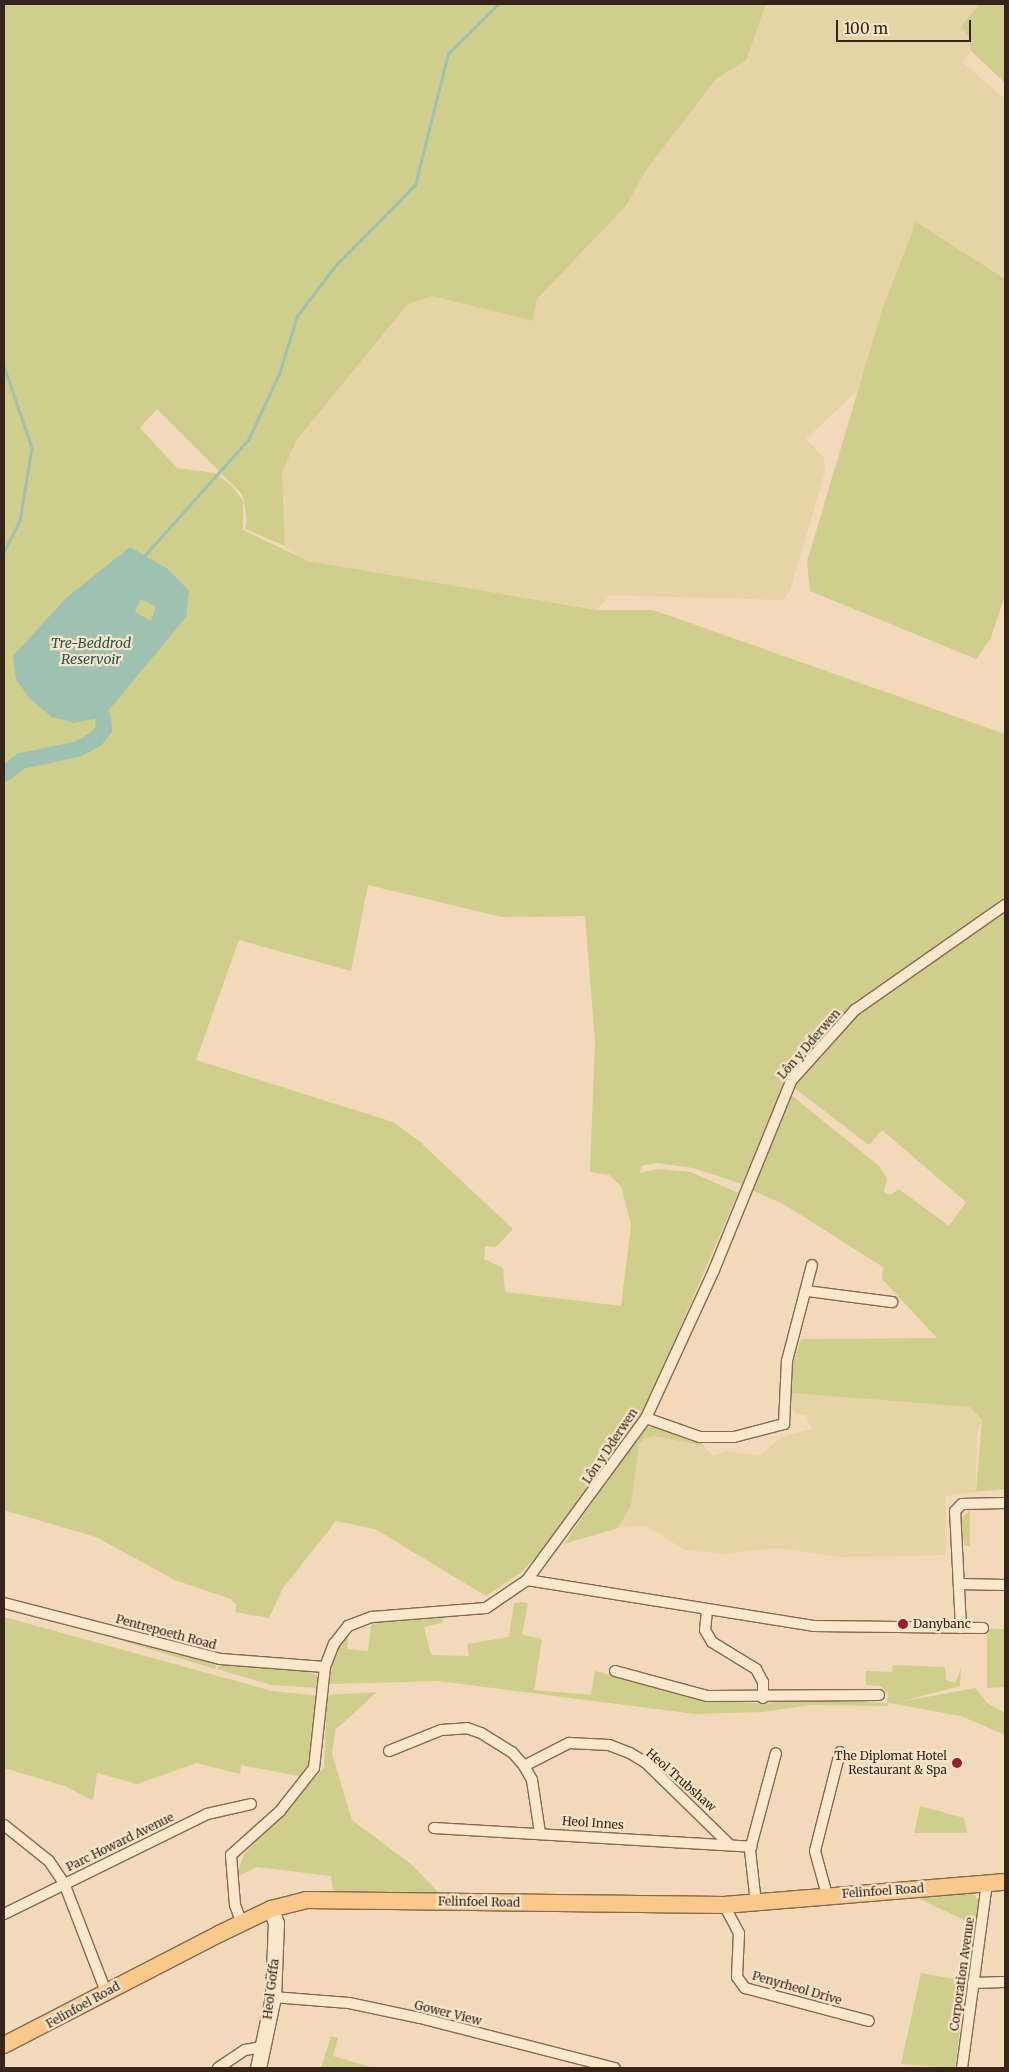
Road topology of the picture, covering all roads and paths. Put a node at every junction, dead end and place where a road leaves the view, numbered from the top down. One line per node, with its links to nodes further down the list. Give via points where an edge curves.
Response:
1 (1005, 905): 5 (street, Lôn y Dderwen, via 855,1010 791,1081 714,1270)
2 (812, 1265): 3 (street)
3 (807, 1291): 4 (street); 5 (street, via 787,1361 784,1424 734,1437 700,1436)
4 (892, 1302)
5 (646, 1418): 7 (street, Lôn y Dderwen)
6 (1005, 1503): 8 (street, via 962,1504 955,1511)
7 (527, 1580): 11 (street); 14 (street, Lôn y Dderwen, via 486,1608 381,1616 348,1626)
8 (959, 1584): 9 (street); 12 (street)
9 (1005, 1585)
10 (4, 1603): 14 (street, Pentrepoeth Road, via 221,1659)
11 (707, 1611): 12 (street, via 813,1626 870,1623 913,1629); 17 (street, via 705,1630 712,1642 756,1669 763,1682)
12 (961, 1628): 13 (street)
13 (983, 1628)
14 (325, 1667): 36 (street, Lôn y Dderwen, via 319,1750 310,1776 257,1835 231,1855 233,1896)
15 (615, 1672): 17 (street, via 707,1696)
16 (879, 1695): 17 (street)
17 (764, 1698)
18 (389, 1751): 21 (street, via 440,1730 467,1728 498,1742)
19 (840, 1752): 31 (street, via 815,1851)
20 (776, 1754): 27 (street)
21 (524, 1766): 25 (street, via 532,1780); 26 (street, Heol Trubshaw, via 569,1743 609,1745 630,1753 702,1815)
22 (250, 1804): 29 (street, Parc Howard Avenue, via 207,1814)
23 (4, 1825): 29 (street, via 49,1861)
24 (434, 1828): 25 (street, Heol Innes)
25 (540, 1832): 26 (street, Heol Innes)
26 (728, 1844): 27 (street, Heol Innes)
27 (751, 1847): 32 (street)
28 (1005, 1882): 30 (main road, Felinfoel Road)
29 (64, 1883): 35 (street, Parc Howard Avenue); 39 (street)
30 (987, 1883): 31 (main road, Felinfoel Road); 38 (street, Corporation Avenue)
31 (827, 1895): 32 (main road, Felinfoel Road)
32 (756, 1902): 33 (main road, Felinfoel Road)
33 (724, 1906): 34 (main road, Felinfoel Road, via 306,1900); 41 (street, Penyrheol Drive, via 740,1933 736,1977 745,1988)
34 (272, 1909): 36 (main road, Felinfoel Road); 40 (street, Heol Goffa, via 276,1923)
35 (4, 1914)
36 (242, 1924): 39 (main road, Felinfoel Road)
37 (1005, 1982): 38 (street)
38 (973, 1983): 47 (street, Corporation Avenue)
39 (106, 1992): 42 (main road, Felinfoel Road)
40 (273, 1997): 43 (street, Heol Goffa); 46 (street, Gower View, via 349,2003)
41 (869, 2021)
42 (4, 2045)
43 (262, 2047): 44 (street, via 246,2050); 45 (street, Heol Goffa)
44 (218, 2068)
45 (258, 2068)
46 (615, 2068)
47 (962, 2068)

